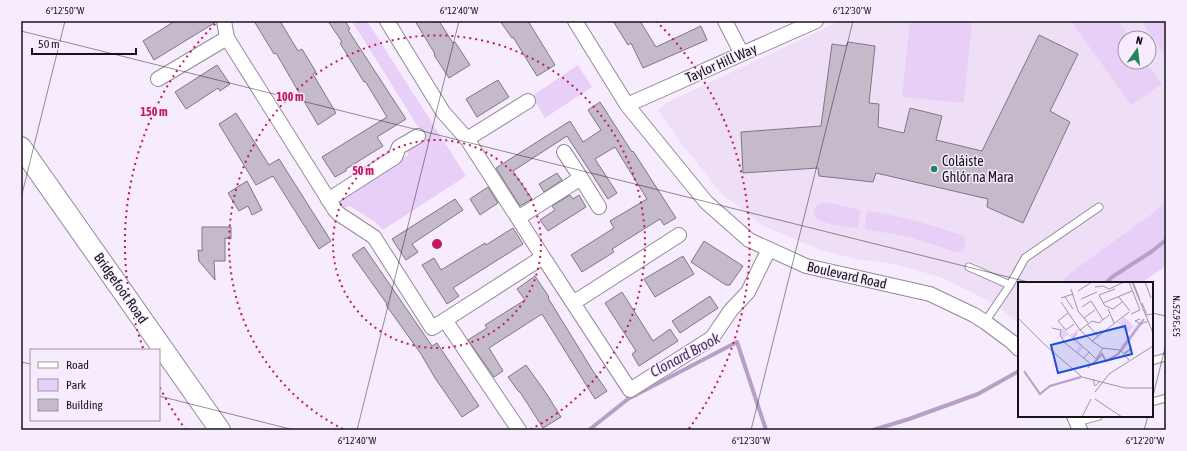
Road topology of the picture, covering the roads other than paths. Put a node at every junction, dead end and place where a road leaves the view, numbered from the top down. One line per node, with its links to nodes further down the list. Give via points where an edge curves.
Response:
1 (224, 21): 6 (street)
2 (387, 21): 12 (street, via 443,112)
3 (575, 21): 10 (street, Boulevard Road)
4 (725, 21): 7 (street)
5 (816, 21): 7 (street, Taylor Hill Way)
6 (227, 38): 8 (street); 16 (street)
7 (742, 54): 10 (street, Taylor Hill Way)
8 (158, 79)
9 (528, 100): 12 (street)
10 (627, 105): 21 (street, Boulevard Road, via 706,202 749,240)
11 (418, 136): 16 (street, via 399,147 395,156)
12 (467, 139): 19 (street)
13 (21, 147): 35 (street, Bridgefoot Road)
14 (564, 152): 15 (street)
15 (581, 178): 17 (street); 19 (street)
16 (328, 200): 26 (street, via 339,214 374,237 432,328)
17 (599, 206)
18 (1099, 207): 24 (lane, via 1025,258)
19 (518, 218): 22 (street)
20 (679, 235): 25 (street)
21 (769, 249): 25 (street, via 748,292 730,310 712,338 630,390); 27 (street, Boulevard Road, via 806,266 930,294)
22 (543, 257): 25 (street); 26 (street)
23 (969, 267): 24 (lane)
24 (1010, 285): 27 (lane)
25 (573, 303)
26 (445, 320): 36 (street)
27 (985, 322): 28 (street, Boulevard Road)
28 (1018, 348)
29 (1166, 357): 30 (lane)
30 (1153, 361)
31 (1166, 398): 32 (lane)
32 (1153, 402)
33 (1096, 417): 34 (lane)
34 (1077, 423)
35 (220, 430)
36 (519, 430)

